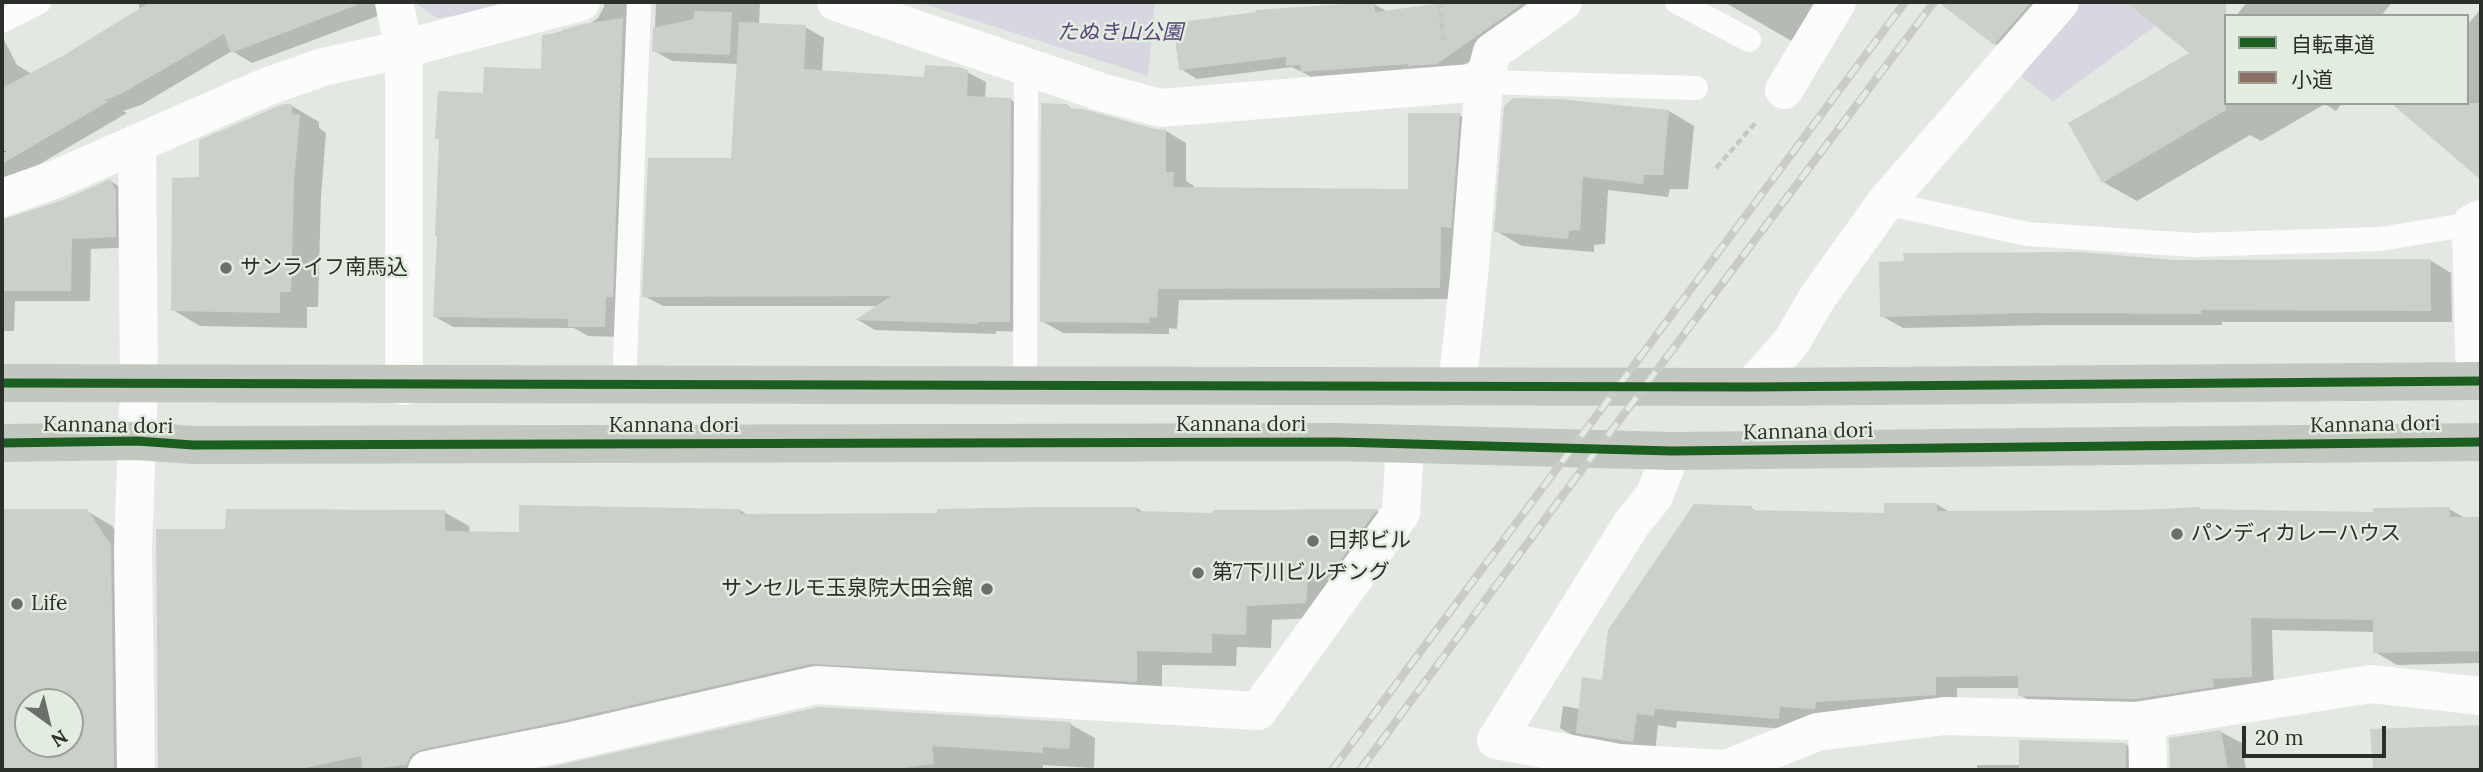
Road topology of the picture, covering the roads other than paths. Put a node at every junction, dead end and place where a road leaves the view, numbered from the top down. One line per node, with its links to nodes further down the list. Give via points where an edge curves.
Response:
1 (39, 2): 10 (lane)
2 (394, 2): 12 (street)
3 (581, 2): 12 (street)
4 (639, 2): 25 (lane)
5 (836, 2): 13 (street)
6 (1563, 2): 14 (street, via 1492,52)
7 (1676, 2): 11 (lane)
8 (1838, 2): 16 (street)
9 (2060, 2): 19 (street)
10 (2, 22)
11 (1749, 40)
12 (404, 49): 17 (street, via 323,67 266,86); 24 (street)
13 (1026, 66): 14 (street, via 1161,108); 26 (lane)
14 (1483, 82): 15 (lane); 27 (street)
15 (1696, 88)
16 (1784, 90)
17 (137, 143): 18 (street); 23 (street)
18 (2, 198)
19 (1885, 203): 20 (lane, via 2026,234 2193,245 2380,239); 28 (street, via 1792,341)
20 (2476, 222): 21 (street)
21 (2478, 381): 28 (main road, Kannana dori)
22 (2, 383): 23 (main road, Kannana dori)
23 (139, 385): 24 (main road, Kannana dori); 29 (street)
24 (404, 386): 25 (main road, Kannana dori)
25 (624, 386): 26 (main road, Kannana dori)
26 (1024, 387): 27 (main road, Kannana dori)
27 (1457, 387): 28 (main road, Kannana dori)
28 (1752, 387)
29 (137, 441): 31 (main road, Kannana dori); 32 (main road, Kannana dori, via 193,445); 36 (street)
30 (2481, 442): 33 (main road, Kannana dori)
31 (2, 443)
32 (1405, 444): 33 (main road, Kannana dori); 37 (street, via 1401,513 1258,711 816,685)
33 (1672, 451): 35 (street, via 1654,496 1632,523 1496,740 1619,763 1726,769 1817,732 1919,719)
34 (2481, 696): 35 (street, via 2371,684)
35 (2147, 720): 38 (street)
36 (135, 770)
37 (427, 770)
38 (2148, 770)

